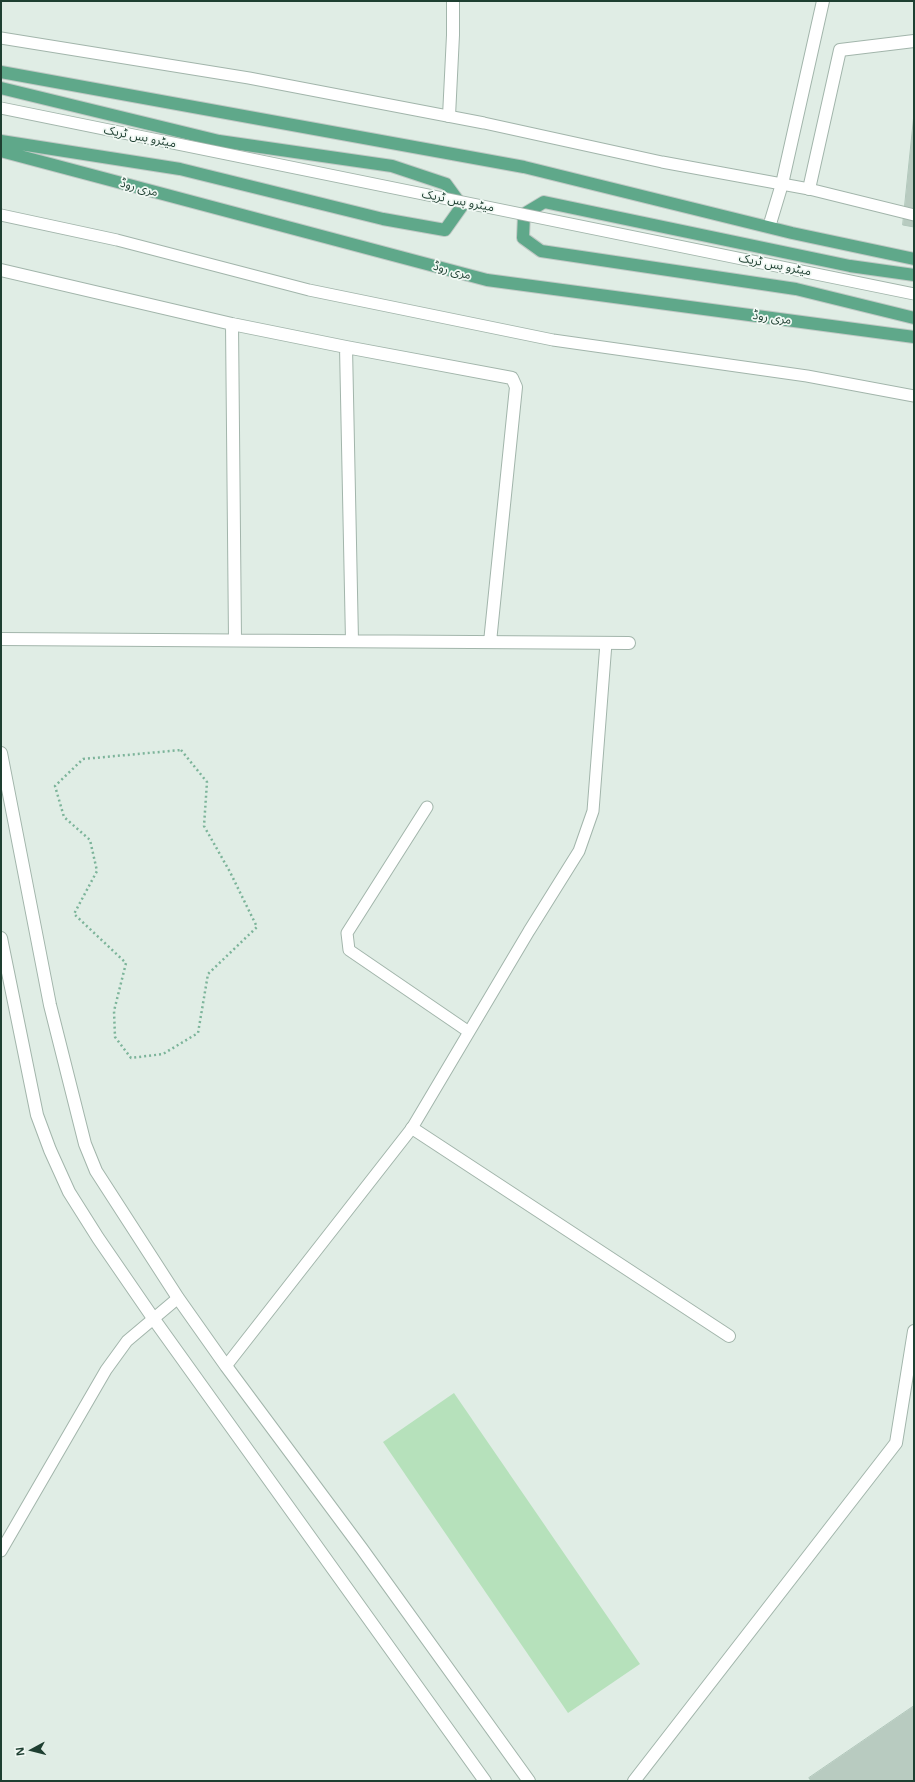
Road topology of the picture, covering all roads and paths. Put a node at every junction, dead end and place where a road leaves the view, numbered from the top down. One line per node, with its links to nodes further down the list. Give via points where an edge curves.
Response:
1 (452, 1): 8 (street)
2 (823, 1): 11 (street)
3 (1, 38): 8 (lane, via 250,78)
4 (914, 41): 12 (street, via 840,50)
5 (1, 72): 15 (main road, via 524,167)
6 (1, 88): 9 (main road, via 219,141 392,166 446,184 462,206 445,230 383,219 180,169)
7 (1, 108): 19 (lane, میٹرو بس ٹریک, bridge)
8 (449, 116): 11 (lane, via 662,162)
9 (1, 141)
10 (1, 151): 22 (main road, مری روڈ, via 488,280)
11 (782, 184): 12 (lane); 15 (street)
12 (809, 189): 14 (lane)
13 (1, 215): 24 (lane, via 117,240 309,290 553,340 807,376)
14 (914, 215)
15 (769, 228): 16 (main road)
16 (914, 259)
17 (1, 270): 21 (street)
18 (914, 275): 20 (main road, via 850,266 544,202 524,214 524,238 541,251 796,289)
19 (914, 294)
20 (914, 318)
21 (232, 324): 23 (street); 26 (street)
22 (914, 337)
23 (346, 347): 27 (street); 28 (street, via 512,378 516,387)
24 (914, 396)
25 (1, 639): 26 (street)
26 (235, 640): 27 (street)
27 (352, 641): 28 (street)
28 (490, 642): 29 (street)
29 (606, 643): 30 (street); 35 (lane, via 593,811 580,851)
30 (629, 643)
31 (1, 753): 37 (street, via 50,1005 85,1144 96,1171)
32 (83, 759): 32 (path, via 55,786 64,817 90,840 97,871 74,914 126,963 114,1011 115,1037 132,1058 163,1054 198,1032 208,974 257,926 204,826 207,782 181,750)
33 (427, 807): 35 (lane, via 347,933 349,950)
34 (1, 938): 38 (street, via 37,1115 50,1150 69,1192)
35 (469, 1032): 36 (lane)
36 (412, 1128): 40 (street); 41 (lane)
37 (178, 1298): 38 (lane); 41 (street)
38 (153, 1318): 42 (lane, via 127,1342 106,1370); 43 (street)
39 (914, 1331): 45 (street, via 896,1443)
40 (729, 1336)
41 (226, 1366): 44 (street)
42 (1, 1551)
43 (485, 1781)
44 (529, 1781)
45 (634, 1781)

